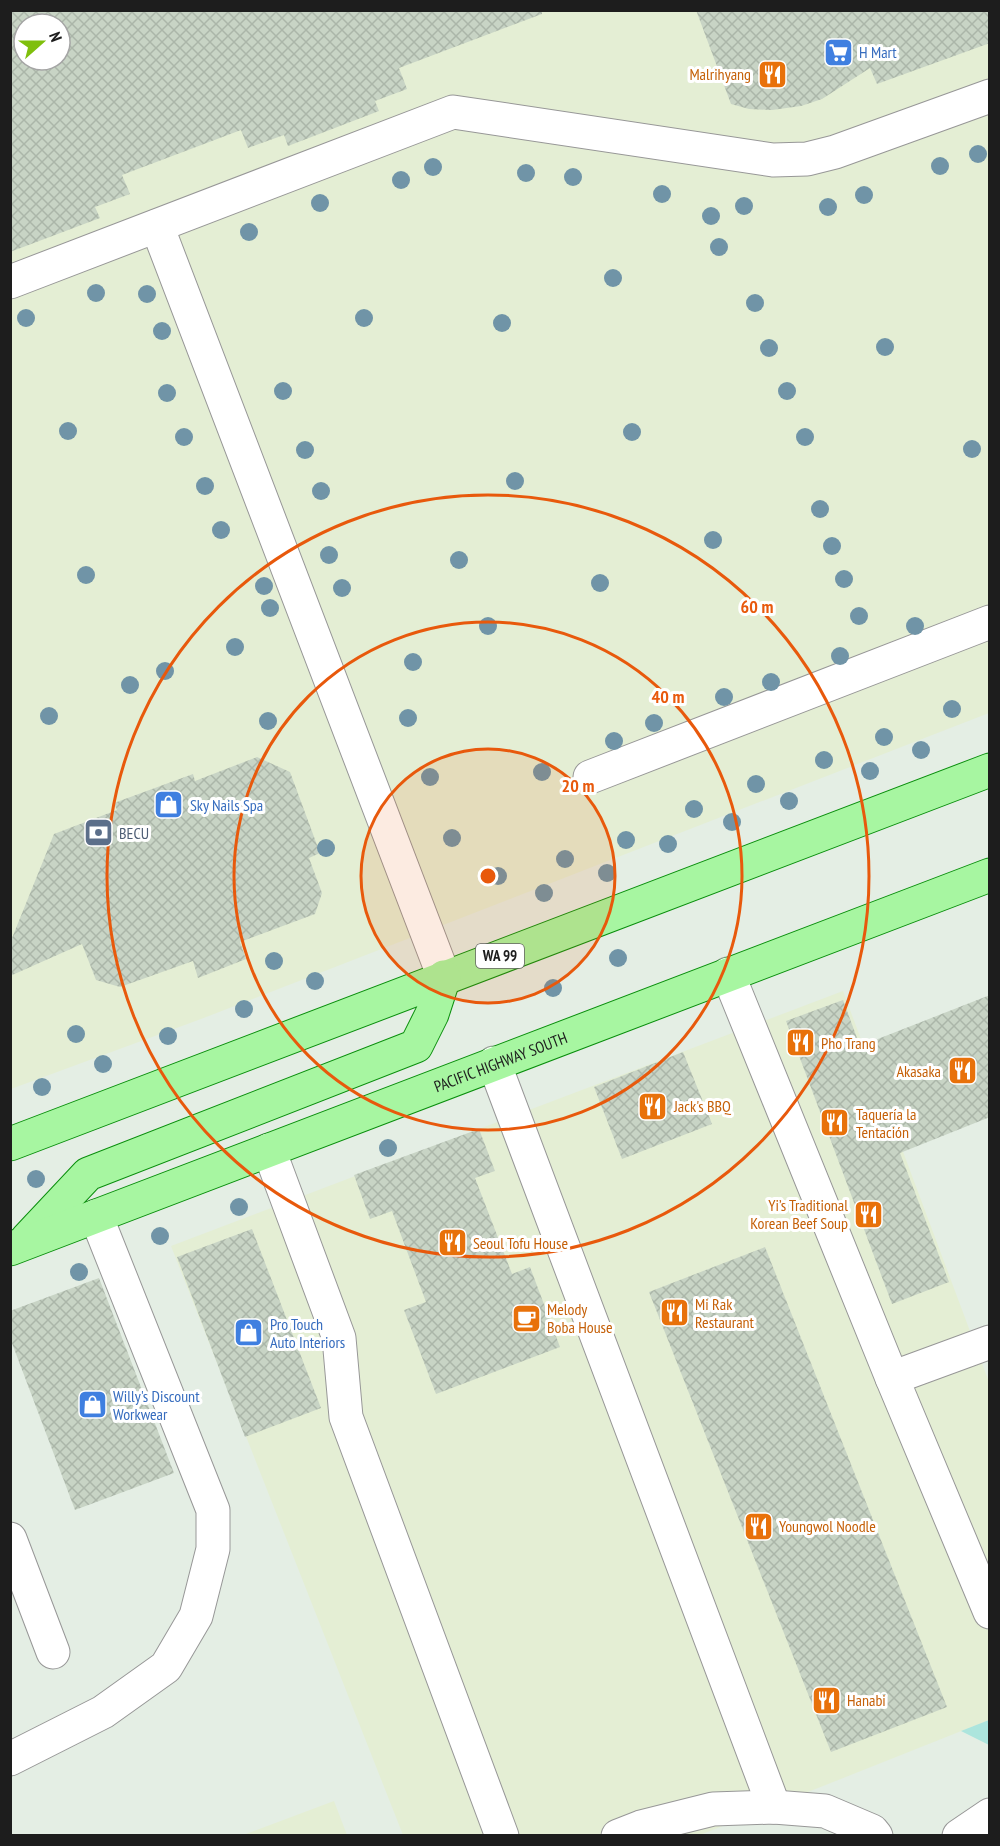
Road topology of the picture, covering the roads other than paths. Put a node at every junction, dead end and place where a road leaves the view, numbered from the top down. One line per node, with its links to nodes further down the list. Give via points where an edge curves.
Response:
1 (990, 96): 2 (lane, via 807,159 772,160 453,112)
2 (157, 226): 3 (lane); 9 (lane)
3 (10, 282)
4 (990, 622): 6 (lane)
5 (990, 770): 9 (main road, WA 99)
6 (590, 777)
7 (990, 875): 8 (main road, PACIFIC HIGHWAY SOUTH)
8 (728, 974): 10 (main road, PACIFIC HIGHWAY SOUTH); 16 (lane)
9 (444, 977): 11 (main road, WA 99); 14 (main road, via 416,1046 88,1174)
10 (494, 1063): 12 (main road, PACIFIC HIGHWAY SOUTH); 21 (lane)
11 (10, 1144)
12 (269, 1150): 13 (main road, PACIFIC HIGHWAY SOUTH); 23 (lane, via 339,1338 346,1417)
13 (96, 1216): 14 (main road, PACIFIC HIGHWAY SOUTH); 20 (lane, via 213,1510 213,1549 196,1616 166,1666 103,1712)
14 (16, 1247)
15 (990, 1342): 16 (lane)
16 (892, 1378): 18 (lane)
17 (10, 1539): 19 (lane)
18 (990, 1612)
19 (53, 1652)
20 (10, 1759)
21 (774, 1807): 24 (lane, via 713,1809); 25 (lane, via 825,1811)
22 (990, 1815): 26 (lane)
23 (502, 1836)
24 (618, 1836)
25 (876, 1836)
26 (959, 1836)

